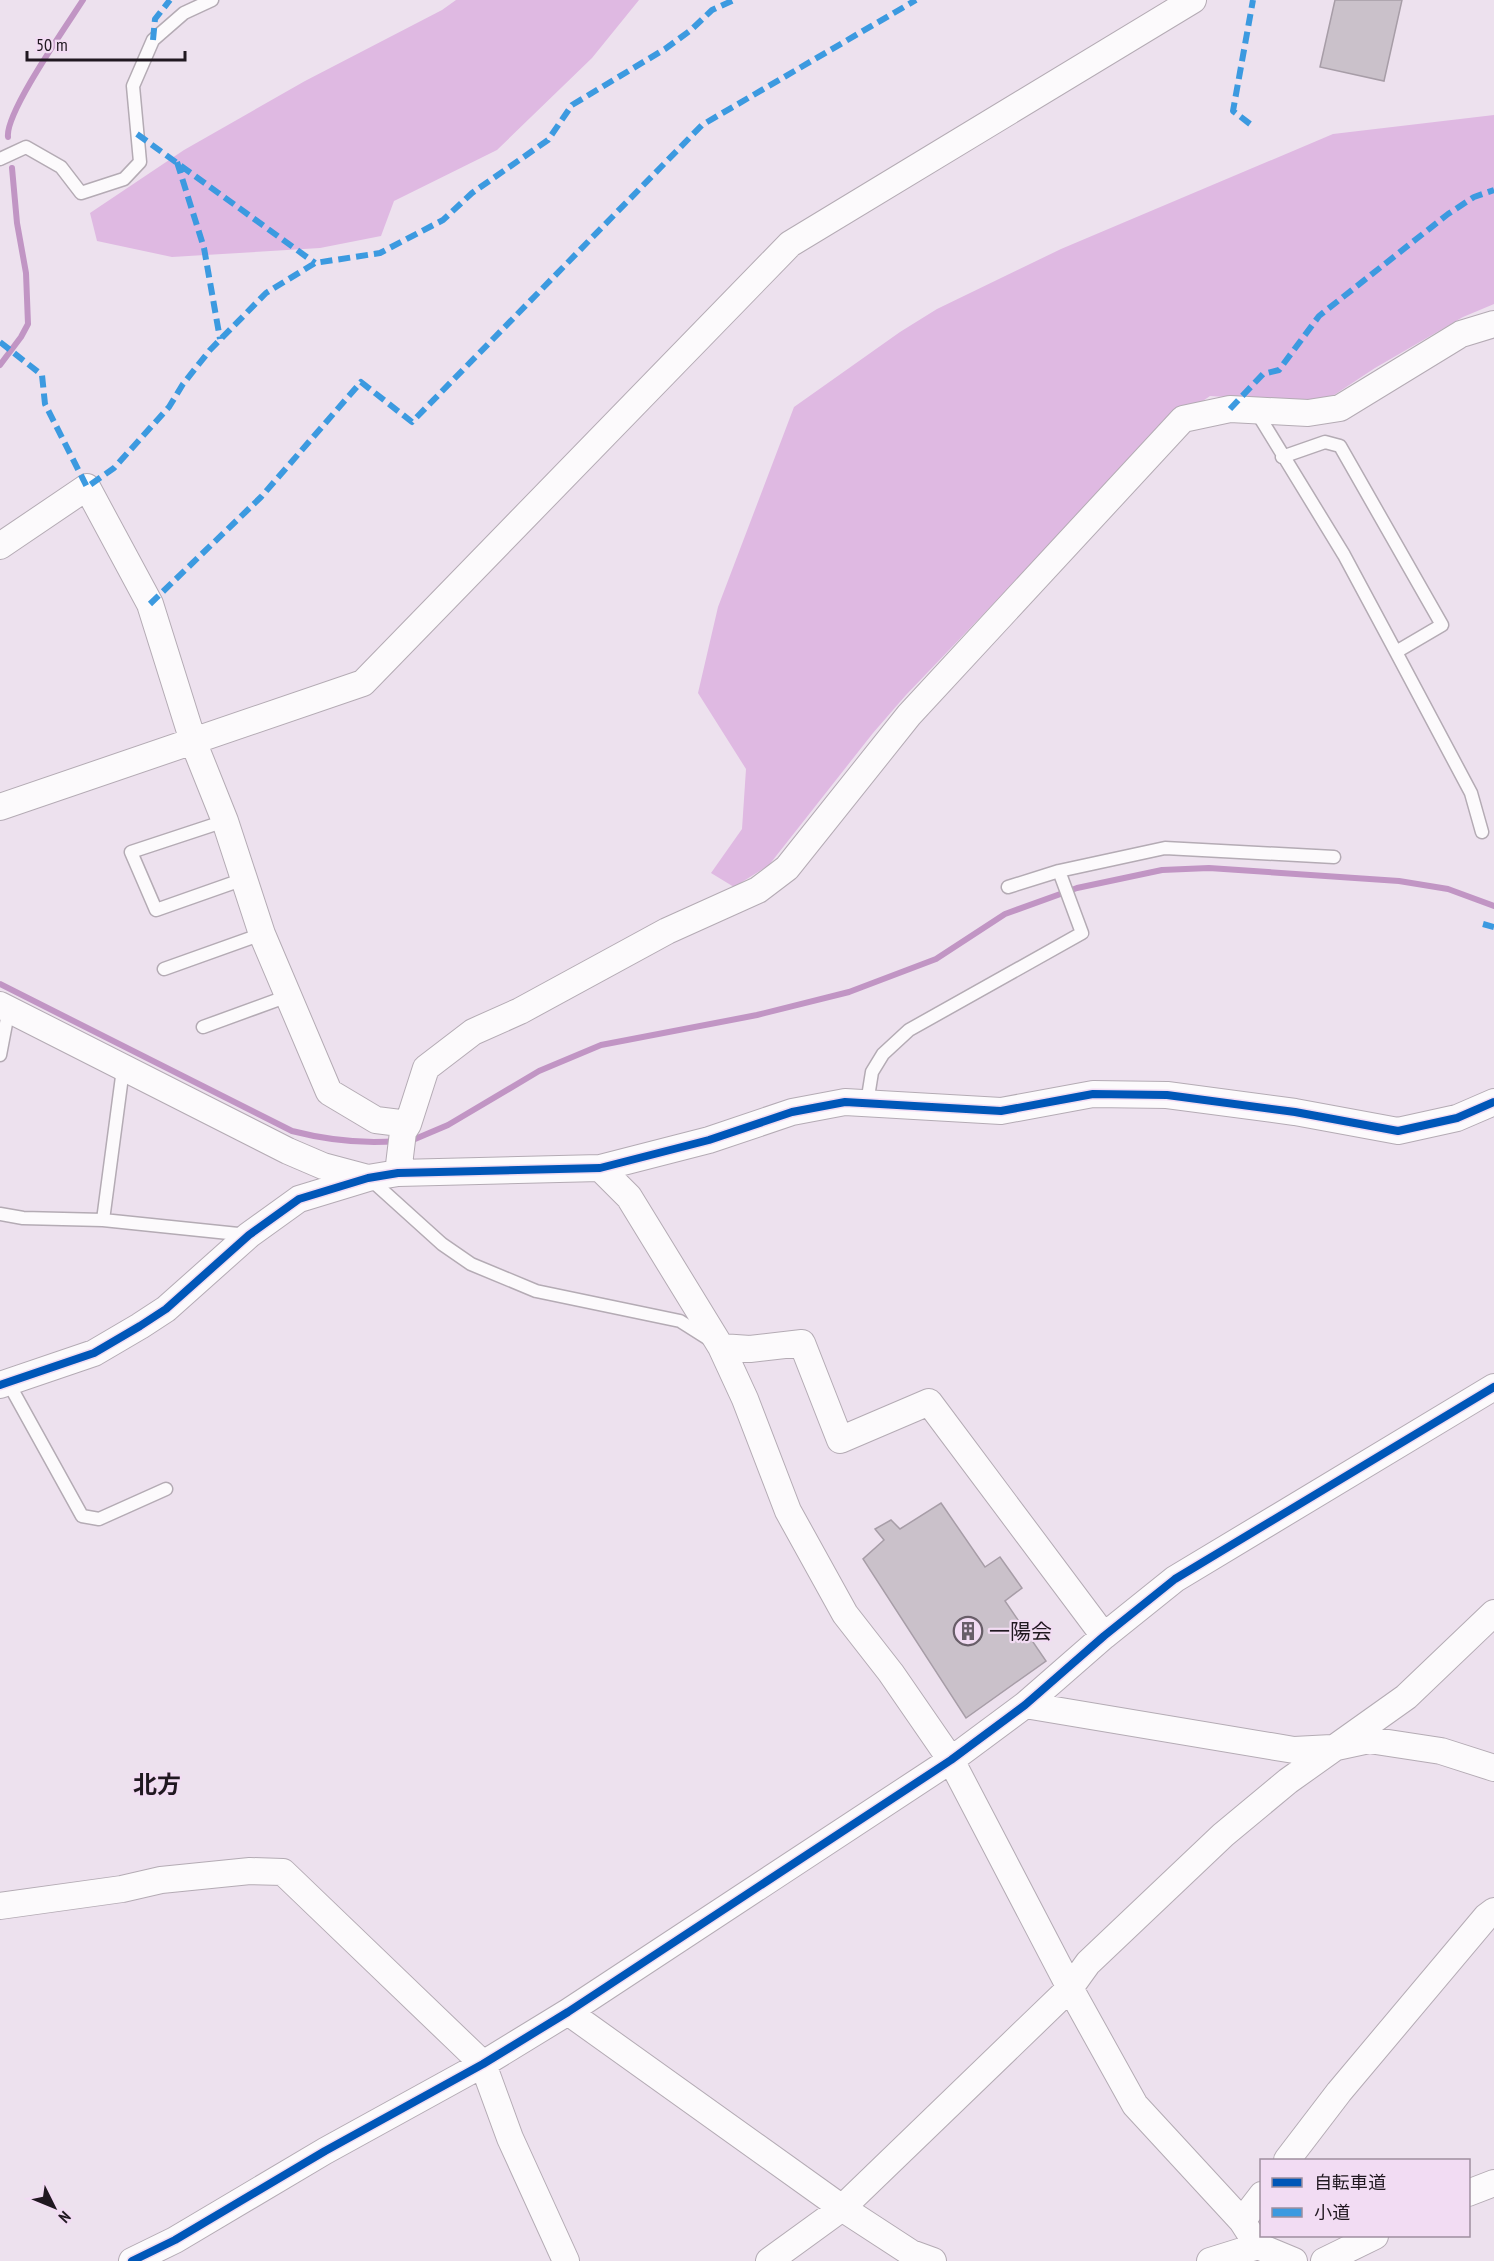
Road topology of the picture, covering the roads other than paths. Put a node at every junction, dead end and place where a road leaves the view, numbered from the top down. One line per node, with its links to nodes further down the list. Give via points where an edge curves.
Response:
1 (212, 0): 3 (lane, via 184,13 153,40 133,86 140,162 124,180 81,193 61,167 26,147)
2 (1193, 0): 9 (street, via 790,244 363,683)
3 (0, 159)
4 (1494, 324): 5 (street, via 1461,334 1340,408 1308,413)
5 (1256, 411): 6 (lane); 26 (street, via 1230,409 1182,419 909,715 787,868 758,890 668,931 473,1032 426,1068)
6 (1282, 457): 8 (lane, via 1344,555); 8 (lane, via 1325,442 1340,446 1442,625)
7 (0, 546): 9 (street, via 87,487 150,604)
8 (1396, 652): 12 (lane, via 1471,793)
9 (194, 741): 10 (street); 11 (street)
10 (0, 807)
11 (225, 821): 15 (street); 15 (lane, via 131,852 156,910)
12 (1482, 832)
13 (1334, 856): 14 (lane, via 1165,848)
14 (1061, 876): 16 (lane); 25 (lane, via 1082,933 909,1030 883,1054 872,1072)
15 (244, 879): 17 (street)
16 (1008, 887)
17 (262, 933): 18 (lane); 19 (street)
18 (164, 969)
19 (288, 996): 21 (lane); 26 (street, via 328,1092 376,1120)
20 (4, 1006): 22 (lane); 23 (street)
21 (203, 1027)
22 (0, 1055)
23 (123, 1069): 28 (street, via 288,1151 323,1166); 30 (lane)
24 (1494, 1102): 25 (street, via 1457,1118 1398,1131 1167,1095 1093,1094 1001,1111)
25 (867, 1103): 27 (street, via 845,1102 792,1112 709,1140)
26 (403, 1145): 27 (street); 28 (street)
27 (600, 1168): 32 (street, via 629,1197)
28 (368, 1178): 31 (street, via 299,1199); 32 (lane, via 442,1244 471,1264 536,1291 680,1321)
29 (0, 1214): 30 (lane)
30 (103, 1220): 31 (lane)
31 (249, 1235): 33 (street, via 166,1309 140,1326 94,1353)
32 (721, 1347): 37 (street, via 750,1349 802,1343 840,1440 929,1402); 40 (street, via 788,1511 845,1614)
33 (4, 1384): 35 (lane, via 82,1516 99,1519)
34 (1494, 1387): 37 (street, via 1175,1579)
35 (166, 1489)
36 (1494, 1613): 39 (street, via 1406,1697)
37 (1104, 1636): 38 (street)
38 (1025, 1705): 39 (street, via 1294,1749); 40 (street)
39 (1332, 1748): 41 (street, via 1369,1740 1441,1751); 44 (street, via 1223,1835 1088,1963)
40 (951, 1760): 44 (street); 45 (street)
41 (1494, 1768)
42 (0, 1906): 46 (street, via 161,1880 250,1871 283,1872)
43 (1494, 1911): 47 (street, via 1339,2092)
44 (1070, 1988): 51 (street); 52 (street, via 1135,2105)
45 (568, 2012): 46 (street); 51 (street)
46 (483, 2064): 56 (street); 57 (street, via 510,2138)
47 (1288, 2159)
48 (1494, 2183): 49 (street)
49 (1470, 2192)
50 (1260, 2198): 52 (street)
51 (842, 2208): 55 (street); 58 (street)
52 (1242, 2221): 54 (street)
53 (1372, 2237): 61 (street)
54 (1258, 2246): 59 (street); 60 (street)
55 (917, 2258)
56 (132, 2261)
57 (566, 2261)
58 (769, 2261)
59 (1210, 2261)
60 (1294, 2261)
61 (1324, 2261)

